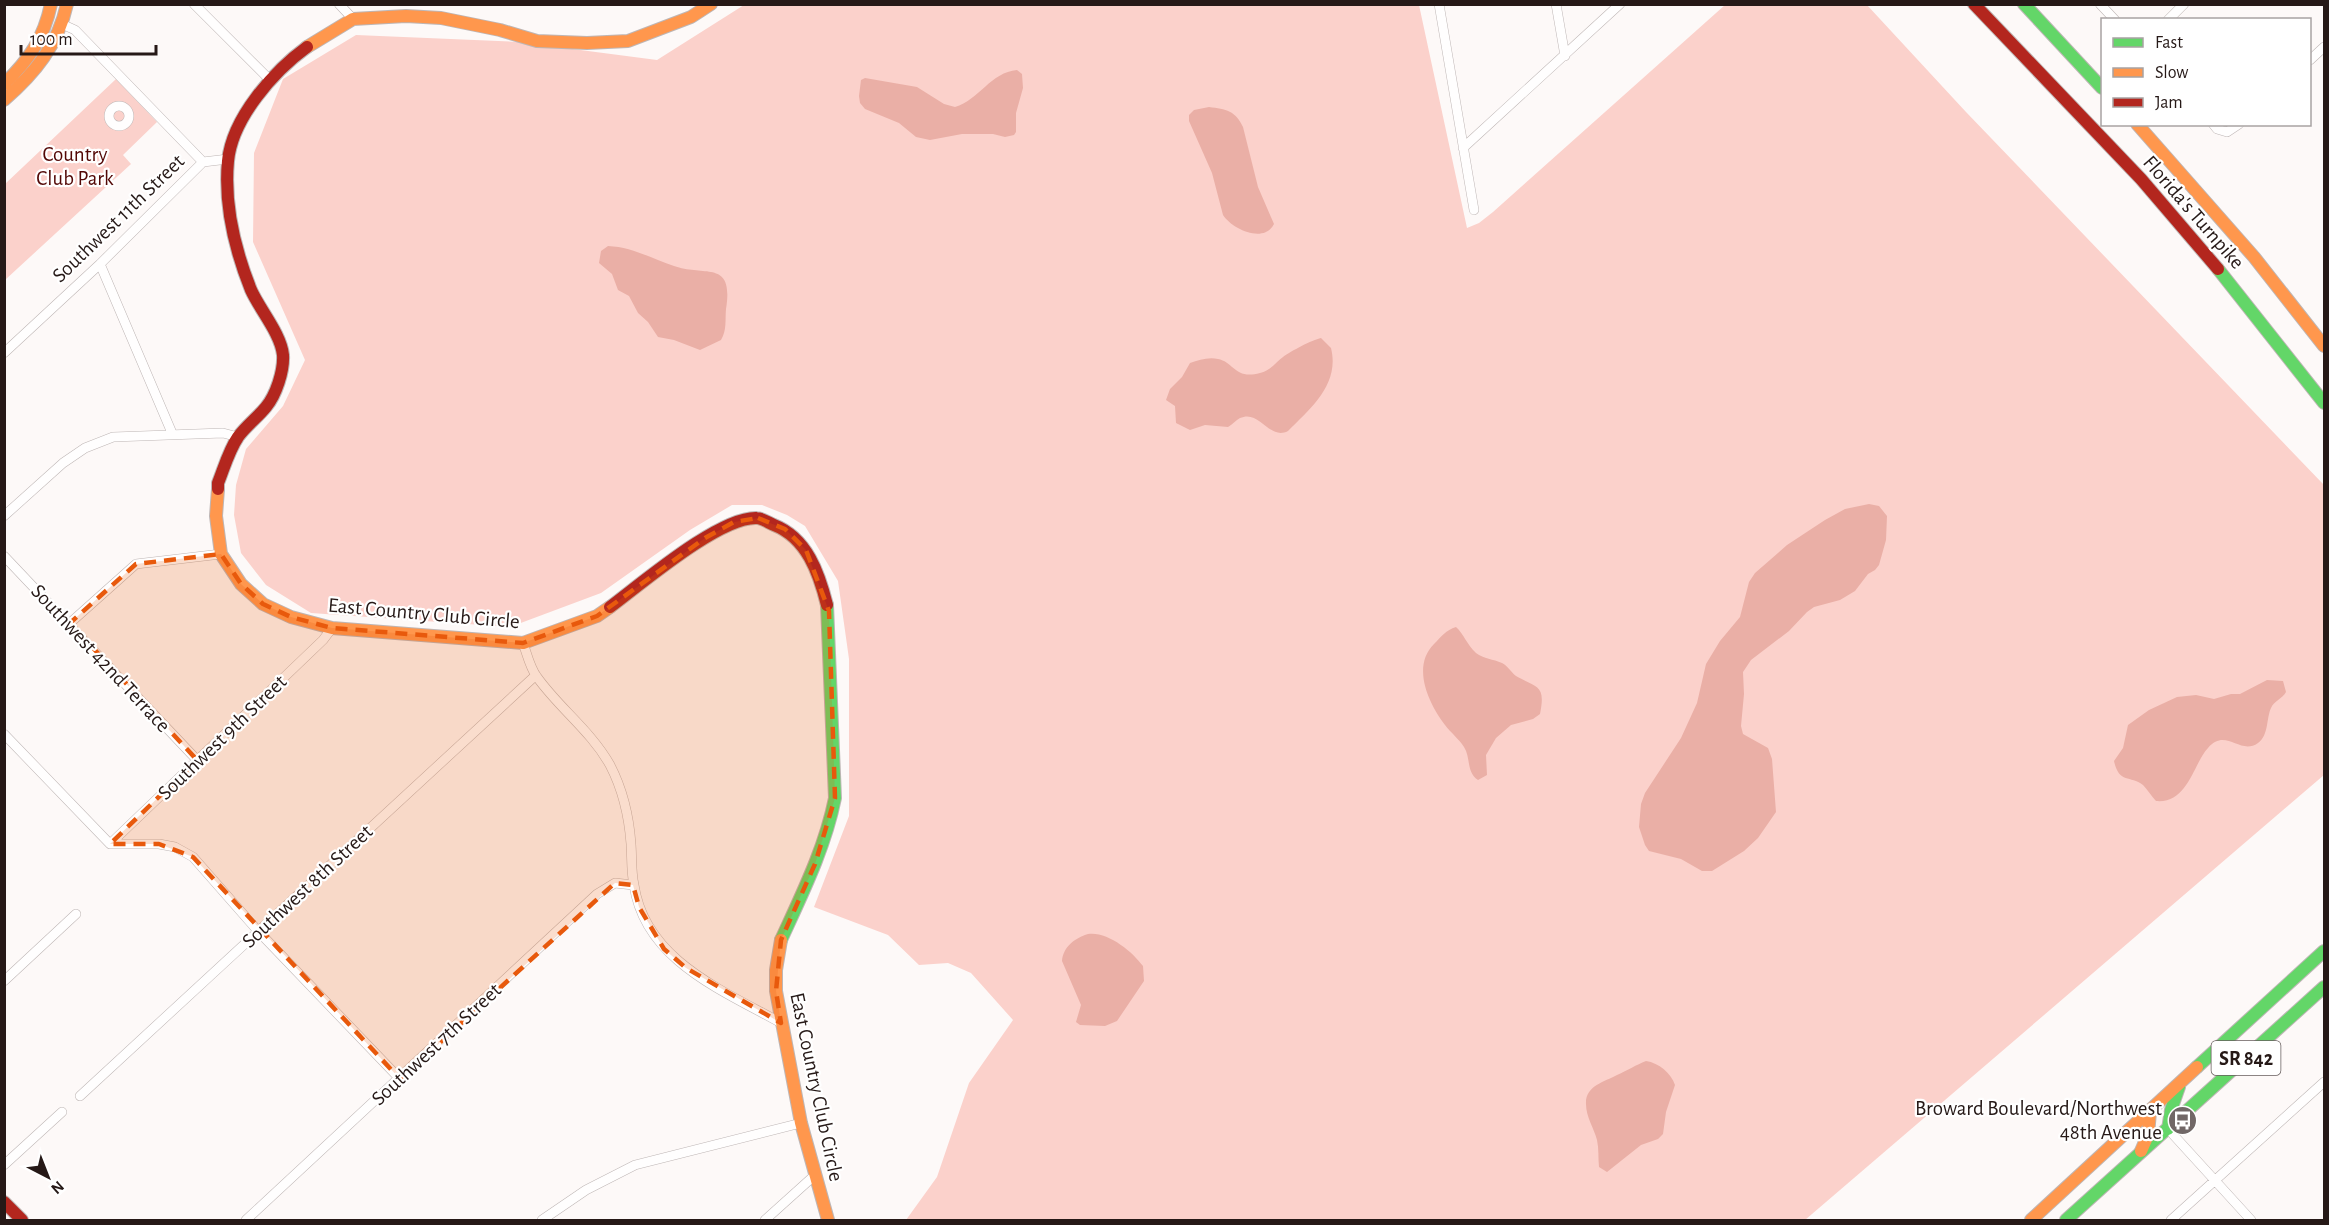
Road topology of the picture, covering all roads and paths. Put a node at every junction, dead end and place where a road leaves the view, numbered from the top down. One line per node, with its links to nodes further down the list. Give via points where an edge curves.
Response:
1 (51, 4): 21 (main road, via 48,27 40,44)
2 (67, 4): 16 (main road)
3 (194, 4): 20 (street)
4 (339, 4): 15 (street)
5 (711, 4): 15 (main road, via 691,17 618,42 537,41 441,18)
6 (1439, 4): 29 (street)
7 (1556, 4): 18 (street)
8 (1620, 4): 18 (street)
9 (1974, 4): 36 (main road, Florida's Turnpike, via 2148,188)
10 (2024, 4): 22 (main road)
11 (2100, 4): 13 (street)
12 (2184, 4): 14 (street)
13 (2113, 18)
14 (2170, 18)
15 (353, 19): 20 (main road, via 305,48)
16 (64, 25): 23 (street, via 75,30); 24 (main road, via 34,72)
17 (2325, 47): 19 (street)
18 (1565, 56): 29 (street)
19 (2311, 59)
20 (269, 80): 30 (main road, via 234,137)
21 (4, 84)
22 (2101, 86)
23 (140, 96): 25 (street); 31 (street)
24 (4, 100)
25 (126, 109)
26 (2140, 126): 34 (main road, Florida's Turnpike)
27 (2215, 126): 28 (street, via 2227,132)
28 (2236, 126)
29 (1463, 148): 32 (street)
30 (228, 159): 31 (street, Southwest 11th Street); 38 (main road, East Country Club Circle, via 228,201 241,265 283,355 279,382 268,405)
31 (203, 162): 33 (street, Southwest 11th Street)
32 (1474, 210)
33 (100, 264): 35 (street, Southwest 11th Street); 37 (street)
34 (2325, 345)
35 (4, 353)
36 (2325, 403)
37 (172, 433): 38 (street, via 223,433); 39 (street, via 113,437 85,448)
38 (238, 437): 40 (main road, East Country Club Circle, via 218,483 216,516)
39 (4, 516)
40 (221, 554): 42 (street, via 136,564); 43 (main road, East Country Club Circle, via 241,584 263,604 291,618)
41 (4, 556): 42 (street, Southwest 42nd Terrace)
42 (70, 623): 47 (street, Southwest 42nd Terrace)
43 (332, 628): 44 (main road, East Country Club Circle); 47 (street, Southwest 9th Street)
44 (523, 644): 45 (street); 55 (main road, East Country Club Circle, via 597,616 705,538 734,522 758,518 786,529 806,550 819,574 828,611 835,798 815,864 780,940 776,991)
45 (535, 676): 49 (street, via 587,733 609,765 626,801); 51 (street, Southwest 8th Street)
46 (4, 734): 48 (street)
47 (197, 760): 48 (street, Southwest 9th Street)
48 (110, 844): 51 (street, via 159,844 193,857)
49 (633, 885): 55 (street, via 639,907 664,949 686,968); 56 (street, Southwest 7th Street, via 615,883 597,894)
50 (76, 914): 53 (street)
51 (258, 931): 56 (street); 59 (street, Southwest 8th Street)
52 (2325, 951): 58 (main road, SR 842)
53 (4, 981)
54 (2325, 987): 63 (main road, SR 842)
55 (781, 1023): 62 (main road, East Country Club Circle)
56 (400, 1079): 70 (street, Southwest 7th Street)
57 (2325, 1082): 67 (street)
58 (2181, 1083): 61 (main road, SR 842); 63 (main road)
59 (80, 1096)
60 (62, 1112): 65 (street)
61 (2150, 1112): 64 (main road, via 2148,1135); 74 (main road, SR 842)
62 (801, 1123): 66 (main road, East Country Club Circle); 71 (street, via 635,1165 586,1190)
63 (2168, 1130): 64 (main road, SR 842); 67 (street)
64 (2140, 1153): 75 (main road, SR 842)
65 (4, 1165)
66 (815, 1175): 72 (street); 73 (main road, East Country Club Circle)
67 (2215, 1181): 76 (street); 77 (street)
68 (4, 1202): 69 (main road)
69 (22, 1221)
70 (246, 1221)
71 (542, 1221)
72 (765, 1221)
73 (828, 1221)
74 (2031, 1221)
75 (2066, 1221)
76 (2171, 1221)
77 (2251, 1221)

